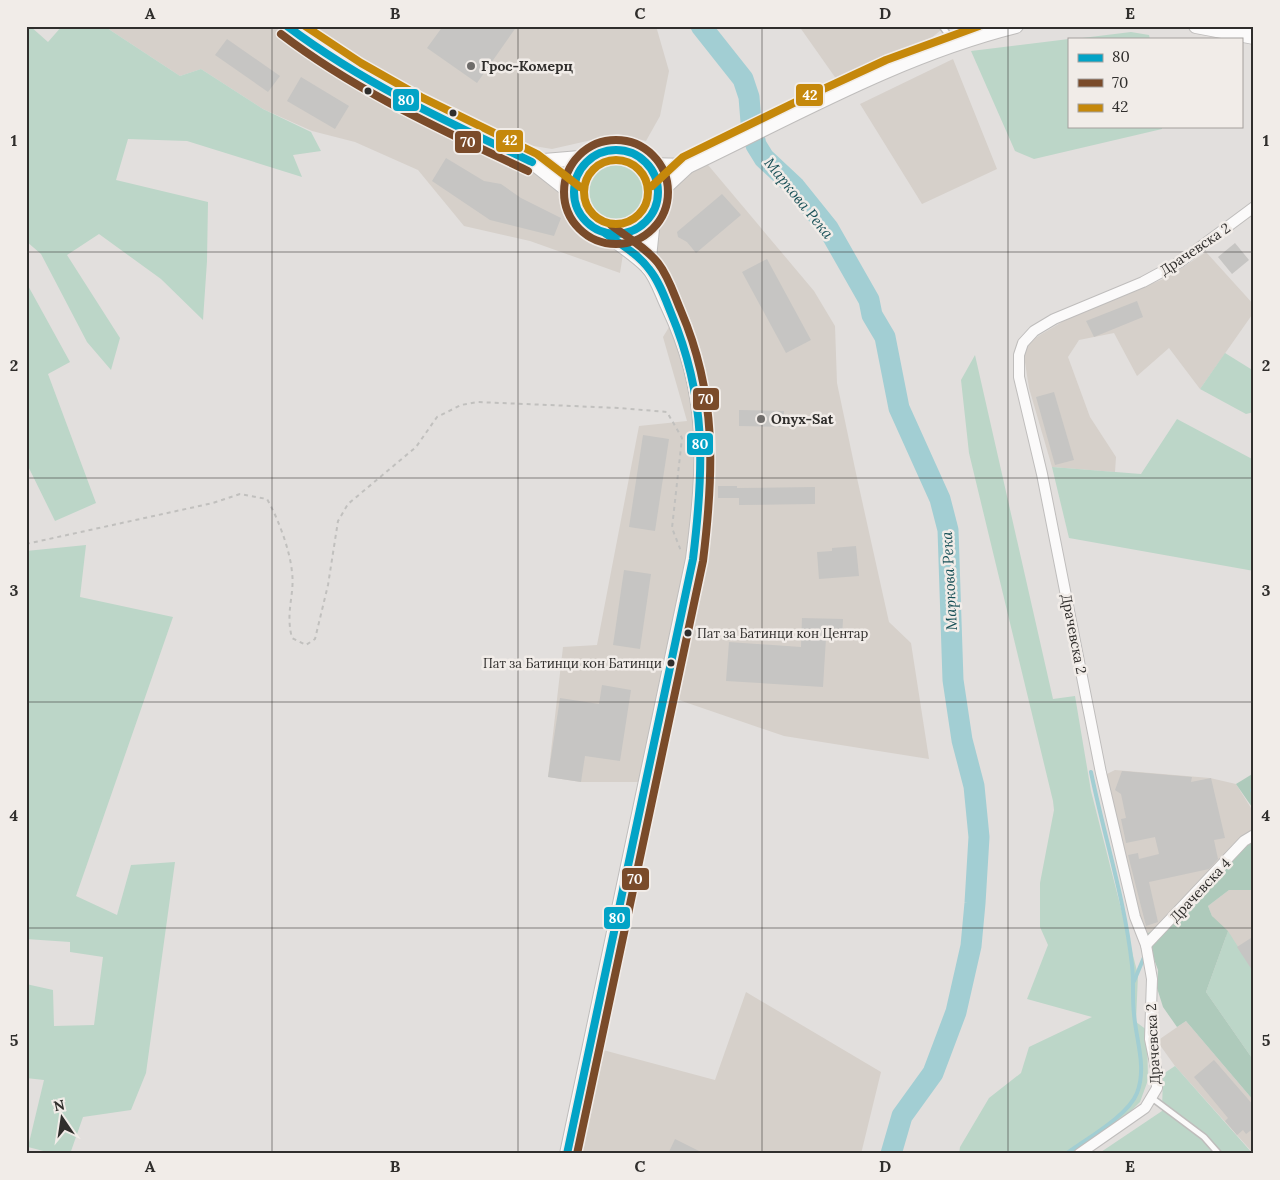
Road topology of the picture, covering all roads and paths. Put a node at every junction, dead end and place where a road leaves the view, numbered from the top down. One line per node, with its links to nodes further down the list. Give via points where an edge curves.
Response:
1 (287, 26): 8 (main road, via 356,72 416,106)
2 (942, 26): 6 (lane)
3 (1016, 26): 6 (main road)
4 (1196, 26): 5 (main road)
5 (1254, 37)
6 (954, 43): 10 (main road, via 902,63)
7 (592, 157): 8 (main road); 9 (main road, via 601,152 622,150 642,158); 12 (main road, via 580,169)
8 (532, 162): 12 (main road)
9 (649, 165): 10 (main road); 11 (main road, via 657,178)
10 (688, 166): 11 (main road)
11 (659, 193): 14 (main road)
12 (574, 195): 15 (main road, via 583,219)
13 (1254, 207): 20 (street, Драчевска 2, via 1180,262 1143,282 1034,330 1023,343 1018,364 1101,773 1135,917)
14 (654, 210): 15 (main road, via 644,224 630,232); 16 (main road)
15 (605, 233): 16 (main road)
16 (648, 267): 18 (main road, via 684,339 698,392 702,467)
17 (26, 544): 18 (path, via 240,494 267,499 276,515 293,573 288,623 292,638 306,645 315,639 338,521 348,504 416,447 437,417 461,405 476,402 667,412 682,438 672,528 678,550)
18 (693, 559): 22 (main road)
19 (1254, 834): 20 (street, Драчевска 4)
20 (1146, 945): 21 (street, Драчевска 2, via 1152,979 1150,1039 1157,1080)
21 (1152, 1098): 23 (street, Драчевска 2, via 1145,1108); 24 (lane, via 1204,1137)
22 (567, 1154)
23 (1079, 1154)
24 (1219, 1154)

